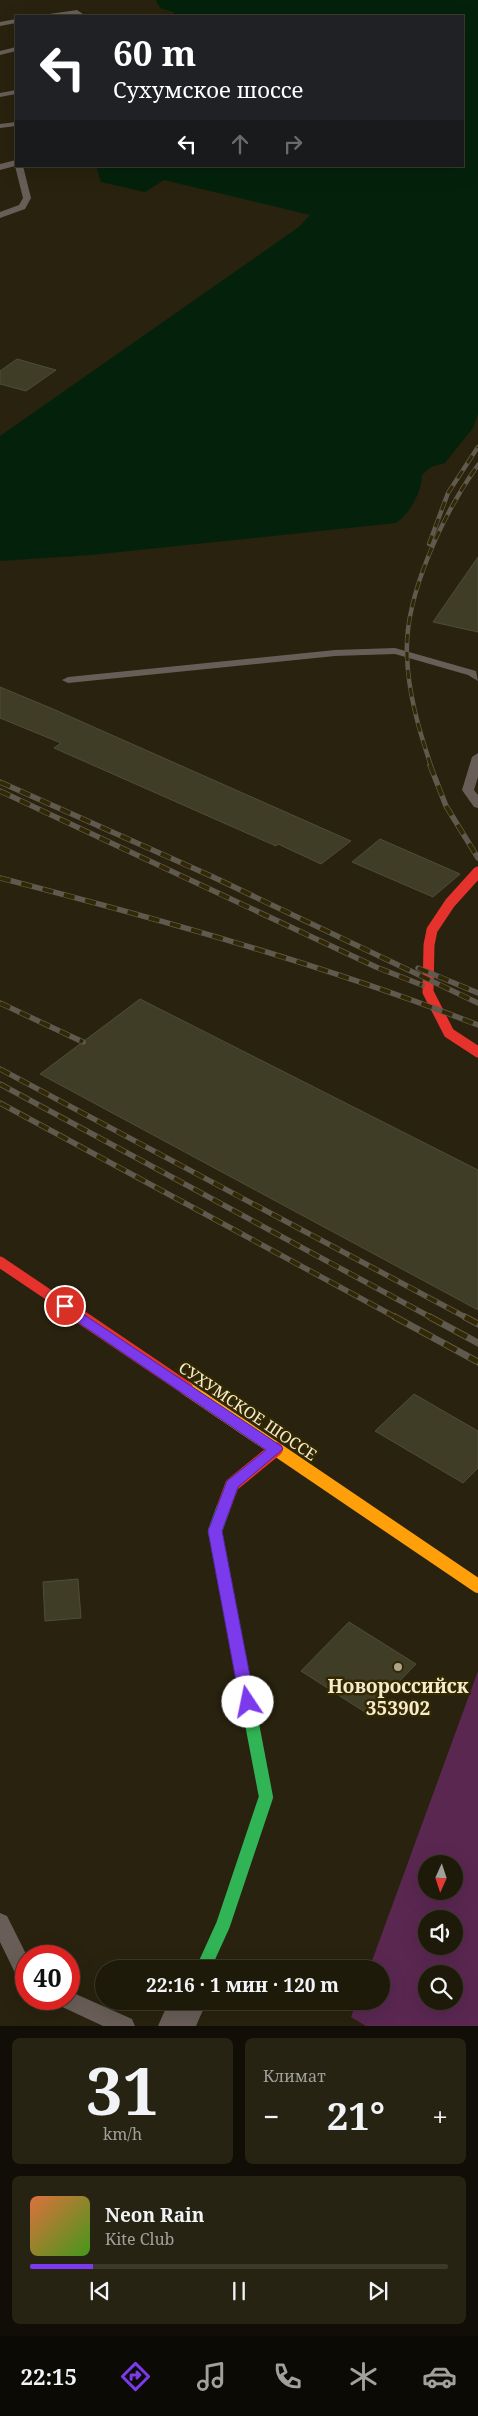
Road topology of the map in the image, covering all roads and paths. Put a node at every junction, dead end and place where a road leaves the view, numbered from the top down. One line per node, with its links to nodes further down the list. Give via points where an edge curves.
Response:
1 (48, 15): 2 (lane, via 77,12)
2 (81, 15)
3 (15, 21): 4 (lane)
4 (0, 24)
5 (15, 49): 6 (lane)
6 (0, 53)
7 (15, 92): 8 (lane)
8 (0, 95)
9 (15, 124): 10 (lane)
10 (0, 126)
11 (15, 163): 12 (lane)
12 (0, 167)
13 (19, 167): 14 (lane, via 27,198 22,207)
14 (0, 215)
15 (478, 678): 16 (lane, via 472,673 395,651 335,653)
16 (68, 680)
17 (478, 757): 18 (lane, via 468,790)
18 (478, 804)
19 (478, 872): 20 (main road, via 443,912 430,935 431,982 428,992 449,1033)
20 (478, 1052)
21 (0, 1262): 22 (main road, СУХУМСКОЕ ШОССЕ)
22 (276, 1449): 23 (main road, СУХУМСКОЕ ШОССЕ); 26 (main road, via 232,1484 215,1531 266,1797 223,1925)
23 (478, 1586)
24 (0, 1922): 25 (lane)
25 (15, 1953)
26 (207, 1960)
27 (80, 2006): 29 (lane)
28 (184, 2010): 30 (street)
29 (125, 2026)
30 (177, 2026)

